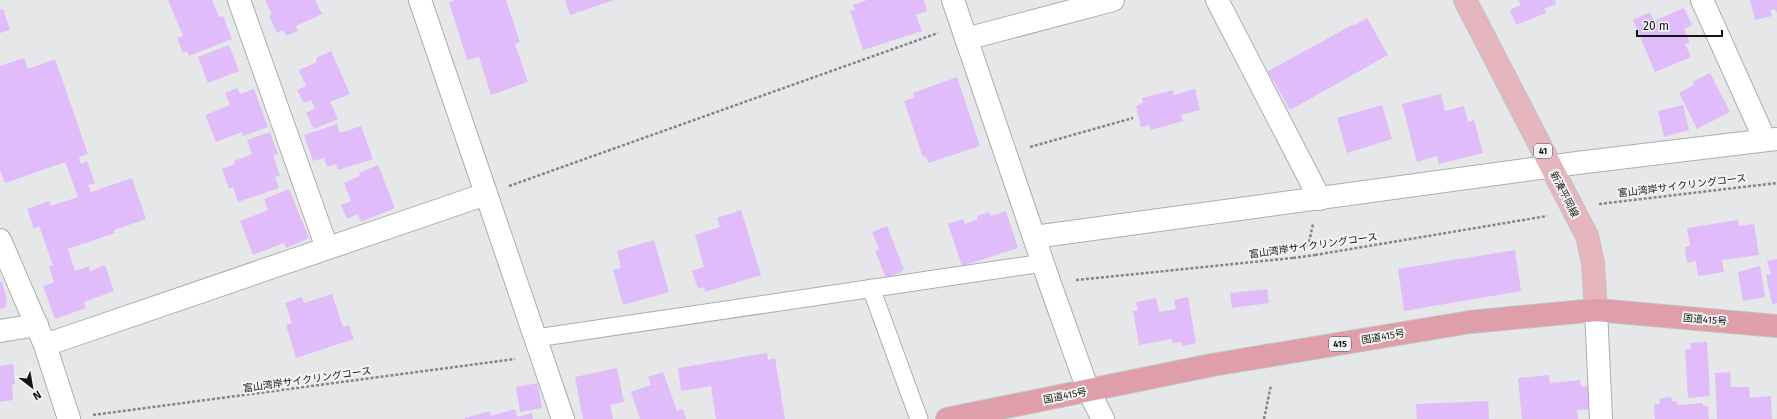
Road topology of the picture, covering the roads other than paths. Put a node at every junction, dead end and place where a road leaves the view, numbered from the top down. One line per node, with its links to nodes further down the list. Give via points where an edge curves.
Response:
1 (239, 0): 15 (street)
2 (420, 0): 11 (street)
3 (953, 0): 8 (street)
4 (1113, 0): 8 (street)
5 (1216, 0): 12 (street)
6 (1465, 0): 10 (main road, 新湊平岡線 / 41)
7 (1702, 0): 9 (street)
8 (964, 32): 13 (street)
9 (1771, 139): 10 (street)
10 (1551, 167): 12 (street); 18 (main road, 新湊平岡線 / 41, via 1587,236 1593,263)
11 (486, 194): 15 (street); 22 (street)
12 (1320, 199): 13 (street)
13 (1034, 237): 16 (street)
14 (0, 240): 19 (street)
15 (327, 248): 23 (street)
16 (1043, 263): 17 (lane); 24 (street)
17 (871, 288): 22 (lane); 27 (lane)
18 (1596, 310): 20 (highway, 国道415号 / 415); 24 (highway, 国道415号 / 415, via 1470,322 1212,365); 30 (street)
19 (37, 326): 21 (street); 23 (street)
20 (1777, 326)
21 (0, 331)
22 (536, 338): 26 (street)
23 (45, 346): 25 (street)
24 (1088, 390): 28 (highway, 国道415号 / 415); 29 (street)
25 (79, 418)
26 (563, 419)
27 (919, 419)
28 (947, 419)
29 (1103, 419)
30 (1601, 419)

